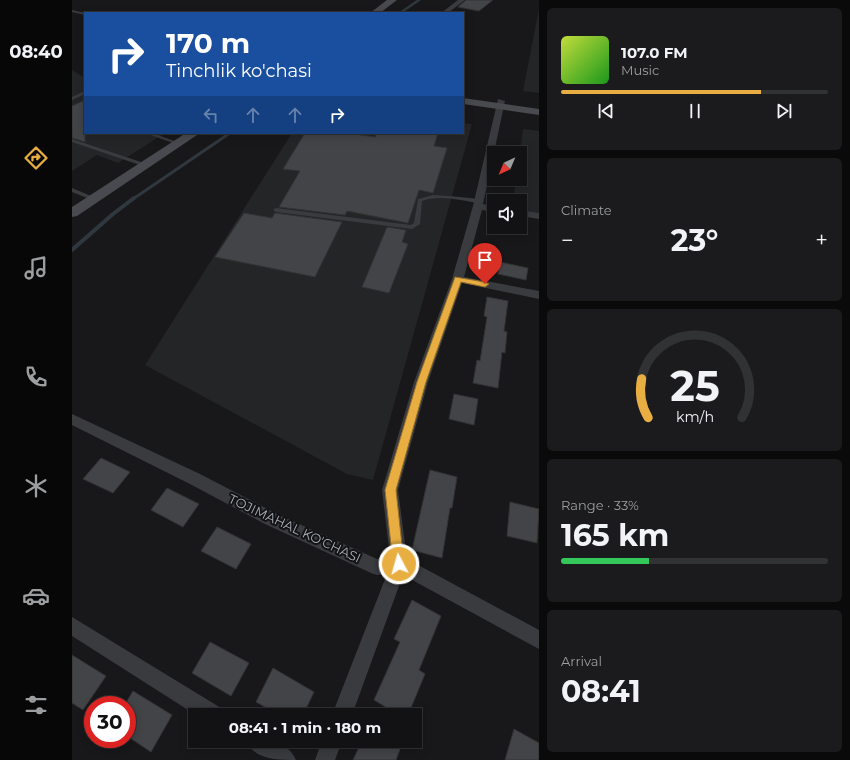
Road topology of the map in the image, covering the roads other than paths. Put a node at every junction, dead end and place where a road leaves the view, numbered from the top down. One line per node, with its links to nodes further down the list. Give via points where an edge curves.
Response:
1 (394, 0): 4 (main road)
2 (462, 0): 5 (street)
3 (72, 11): 6 (lane)
4 (376, 12)
5 (445, 12)
6 (84, 14)
7 (84, 93): 9 (lane)
8 (464, 96): 11 (main road)
9 (72, 99)
10 (464, 101): 11 (main road)
11 (500, 104): 12 (main road); 13 (main road); 21 (street)
12 (539, 106)
13 (539, 112)
14 (150, 134): 17 (lane)
15 (192, 134): 17 (main road)
16 (72, 140): 18 (lane)
17 (178, 143): 18 (main road)
18 (145, 165): 20 (main road)
19 (72, 190): 20 (lane)
20 (94, 198): 24 (main road)
21 (479, 204): 22 (street); 23 (lane, via 435,197 425,198 420,200 417,224 412,227); 27 (street)
22 (487, 207)
23 (276, 210)
24 (72, 213)
25 (527, 214): 26 (street)
26 (539, 216)
27 (458, 279): 28 (street); 30 (street, via 421,382 390,490)
28 (539, 295)
29 (72, 419): 30 (street, TOJIMAHAL KO'CHASI, via 272,519 370,564 377,567)
30 (399, 564): 32 (street); 34 (street)
31 (72, 626): 33 (street)
32 (539, 640)
33 (203, 708)
34 (345, 708)
35 (267, 748): 37 (street)
36 (329, 748): 38 (street)
37 (286, 760)
38 (325, 760)

